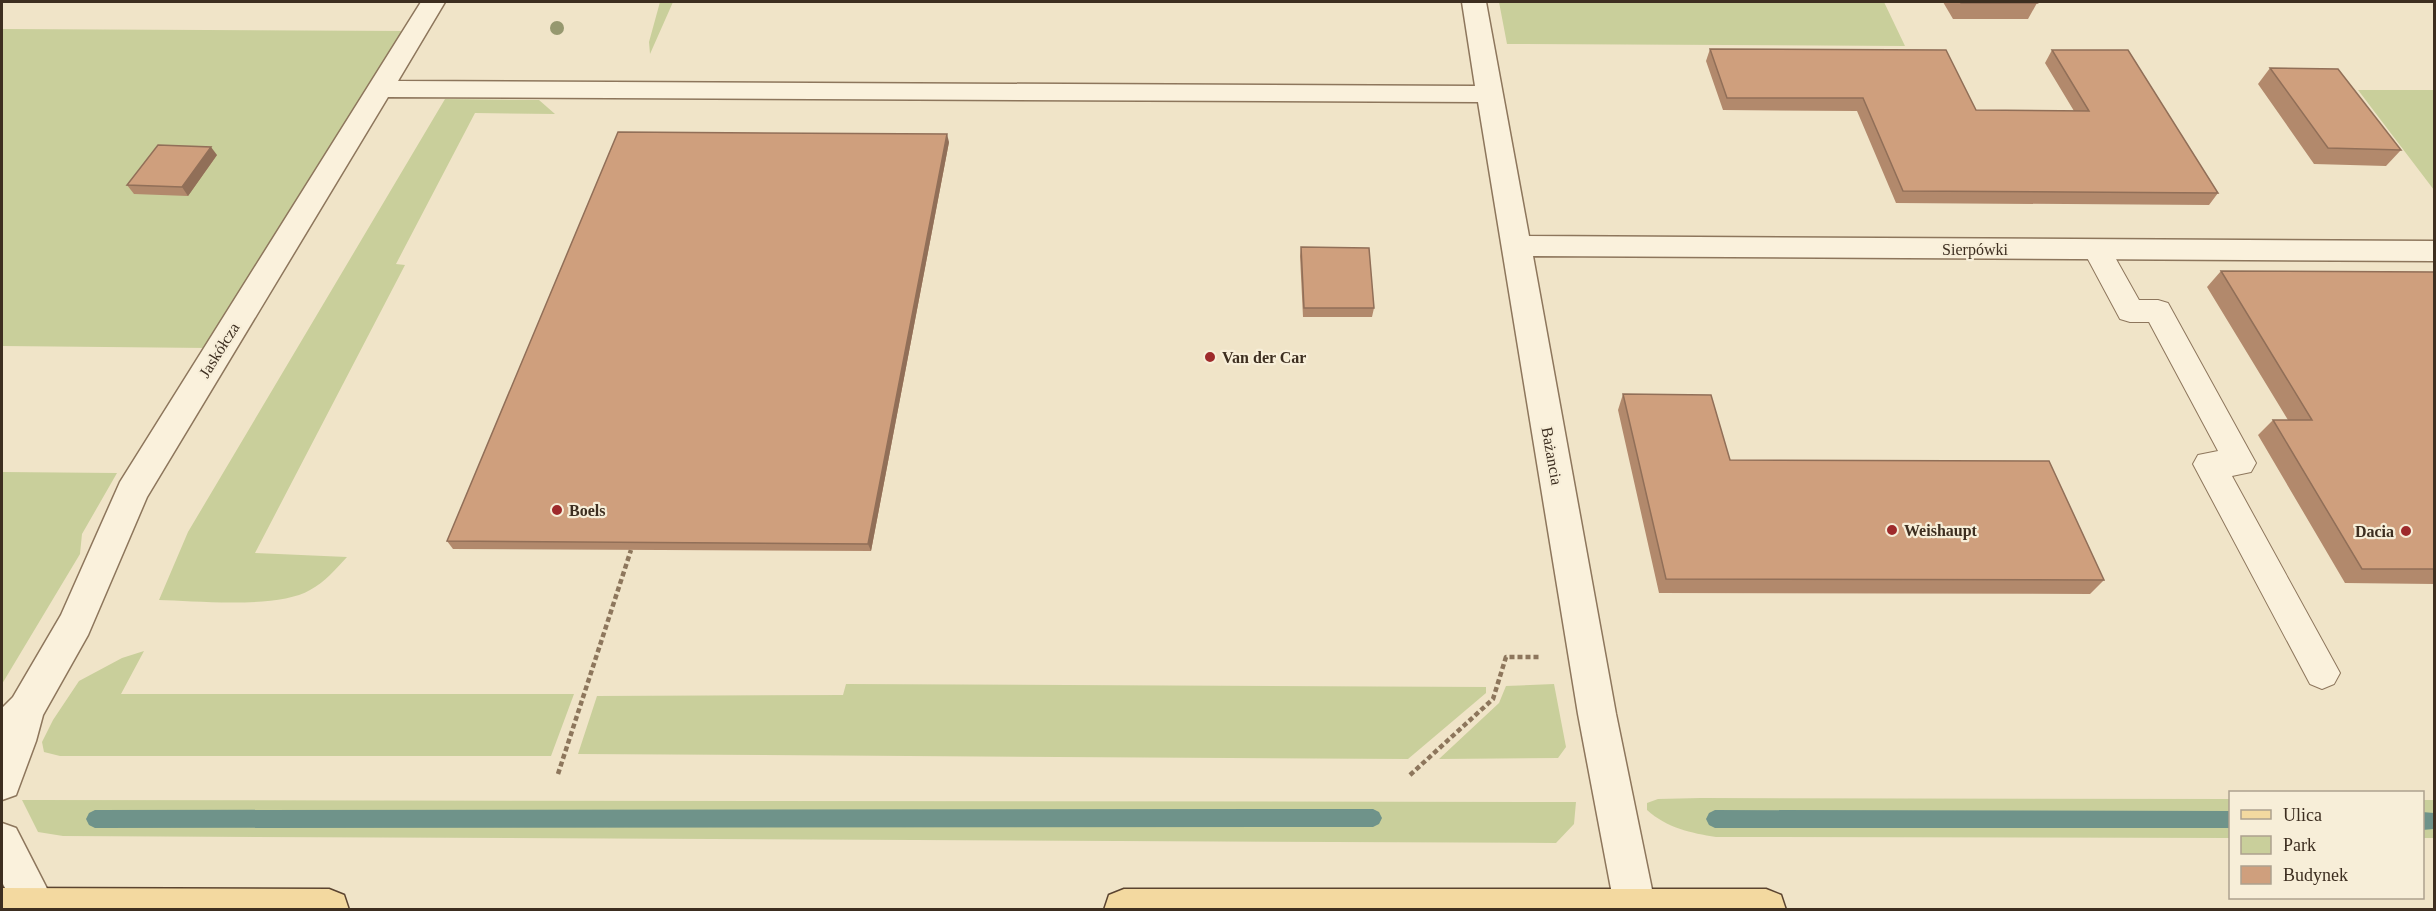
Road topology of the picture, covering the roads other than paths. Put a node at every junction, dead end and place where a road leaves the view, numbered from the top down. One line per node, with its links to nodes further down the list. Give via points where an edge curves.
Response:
1 (433, 2): 3 (street, Jaskółcza)
2 (1473, 2): 4 (street, Bażancia)
3 (381, 89): 4 (street); 9 (street, Jaskółcza, via 132,492 75,624)
4 (1488, 94): 5 (street, Bażancia)
5 (1516, 246): 6 (street, Sierpówki); 16 (street, Bażancia)
6 (2097, 250): 7 (street, Sierpówki); 8 (lane, via 2130,310 2158,311 2240,463 2209,464)
7 (2434, 251)
8 (2322, 673)
9 (14, 722): 10 (street, Jaskółcza, via 17,741)
10 (2, 782)
11 (2, 842): 13 (street)
12 (2, 909): 13 (main road)
13 (38, 909): 14 (main road)
14 (330, 909)
15 (1124, 909): 16 (main road)
16 (1635, 909): 17 (main road)
17 (1766, 909)

